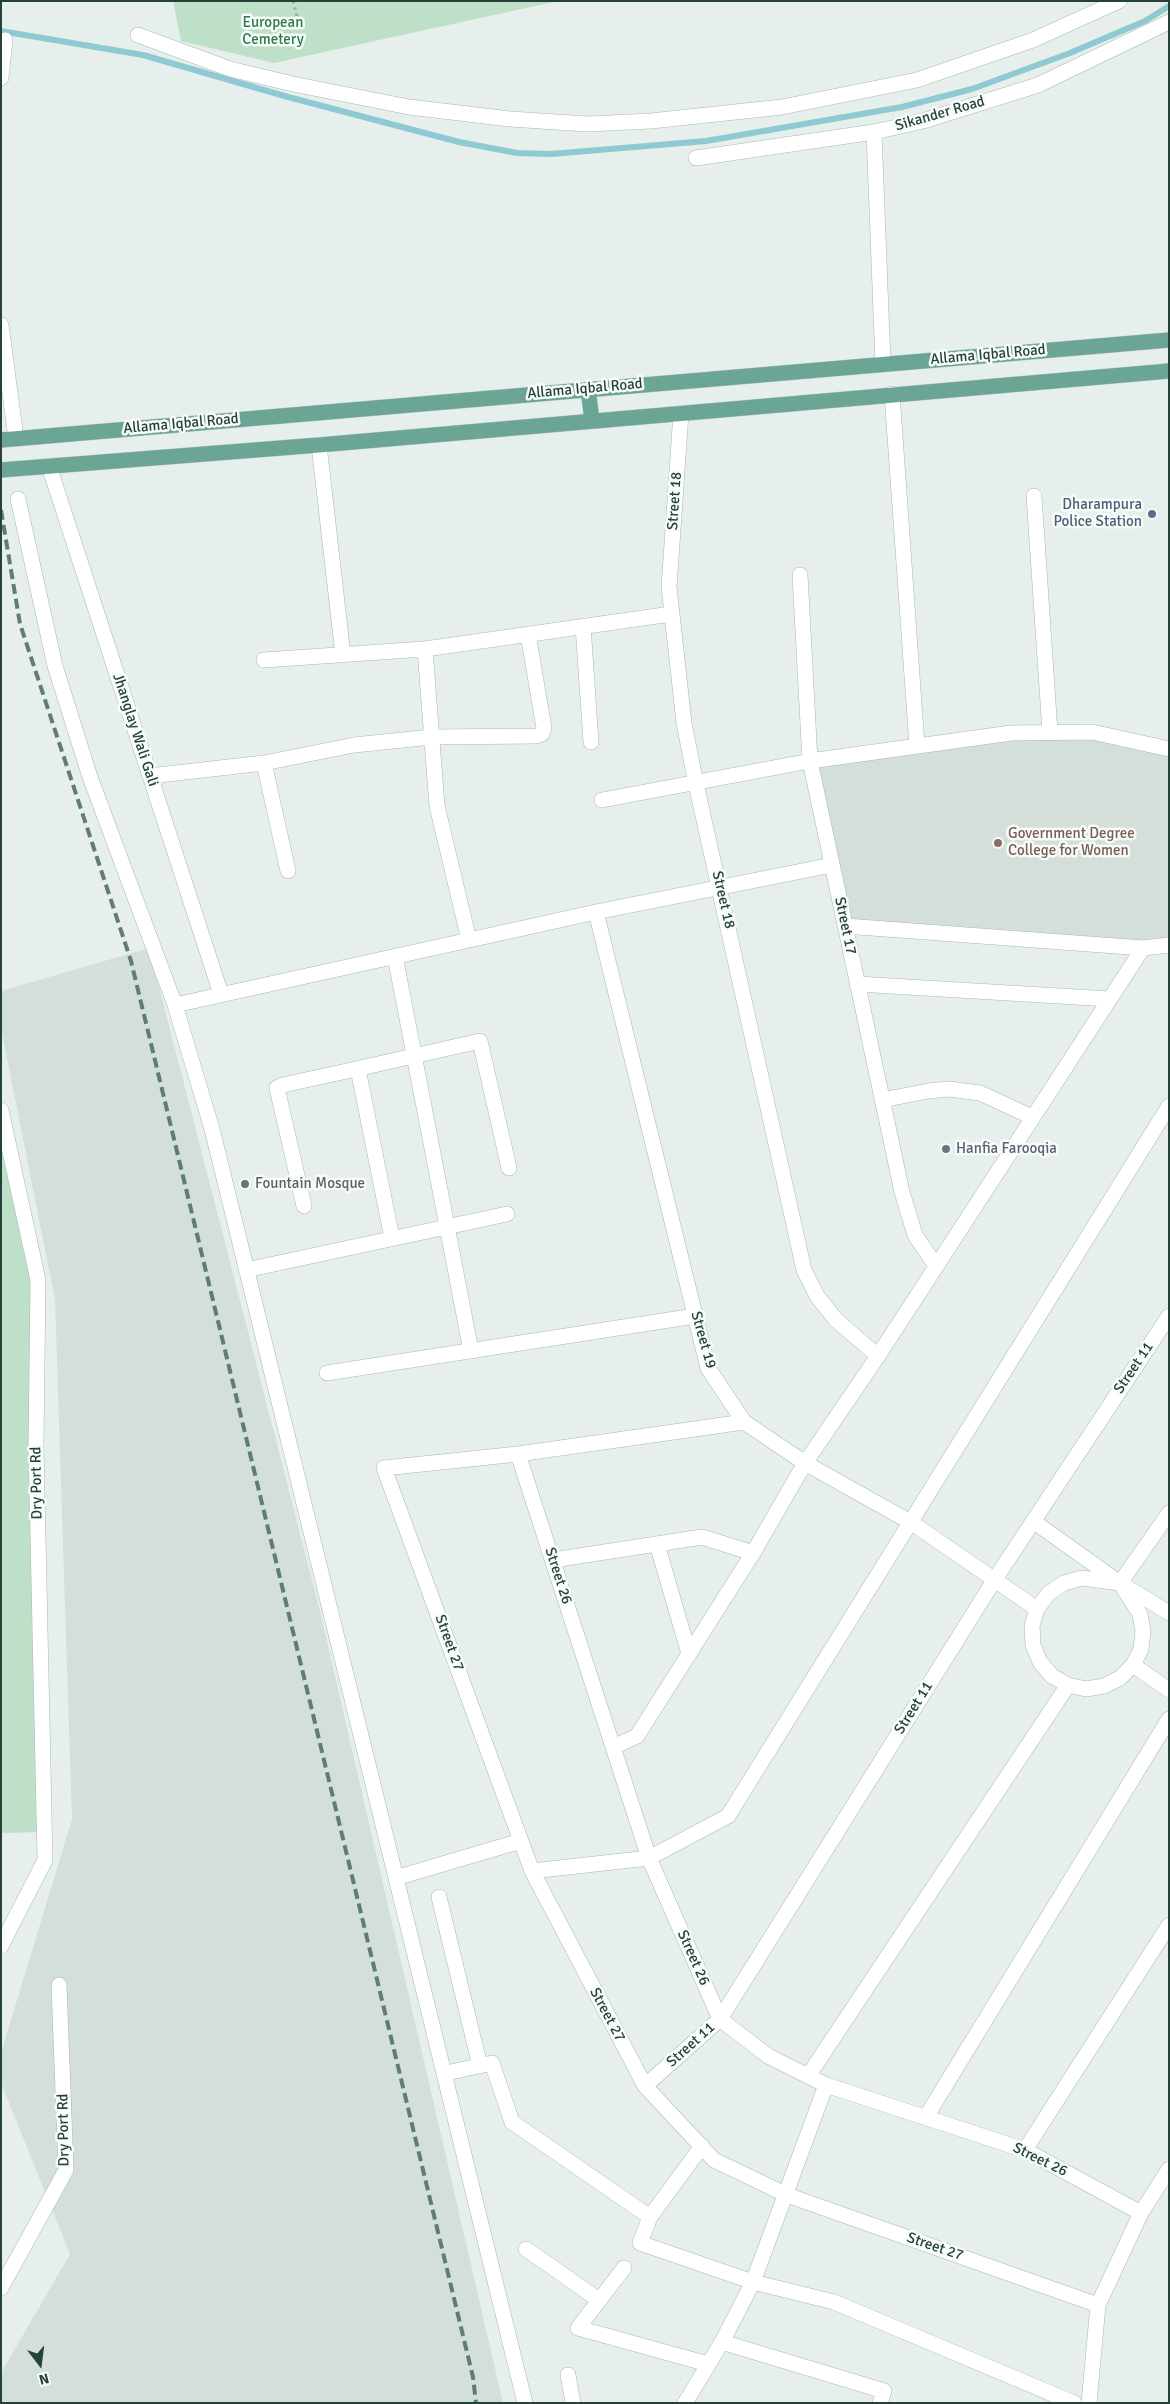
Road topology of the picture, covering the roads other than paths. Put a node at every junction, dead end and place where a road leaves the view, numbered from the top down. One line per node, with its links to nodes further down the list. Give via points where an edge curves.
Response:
1 (1120, 1): 3 (street, via 1033,40 917,80 782,108 587,124 409,107 302,86 230,69)
2 (1169, 22): 6 (street, Sikander Road, via 1038,85 923,121)
3 (138, 35)
4 (5, 40): 5 (street)
5 (1, 78)
6 (874, 132): 7 (street, Sikander Road); 10 (street)
7 (696, 158)
8 (1, 325): 16 (street)
9 (1169, 340): 10 (main road, Allama Iqbal Road)
10 (883, 364): 12 (main road, Allama Iqbal Road)
11 (1169, 371): 13 (main road, Allama Iqbal Road)
12 (588, 389): 15 (main road); 16 (main road, Allama Iqbal Road)
13 (892, 394): 14 (main road, Allama Iqbal Road); 32 (street)
14 (681, 413): 15 (main road, Allama Iqbal Road); 23 (street, Street 18, via 669,587)
15 (592, 420): 17 (main road, Allama Iqbal Road)
16 (8, 439)
17 (319, 445): 18 (main road, Allama Iqbal Road); 27 (street)
18 (50, 466): 19 (main road, Allama Iqbal Road); 36 (street, Jhanglay Wali Gali)
19 (1, 470)
20 (1034, 496): 29 (street)
21 (18, 499): 51 (street, via 55,666 90,778)
22 (800, 575): 34 (street, Street 17)
23 (672, 614): 24 (street); 37 (street, Street 18, via 684,723)
24 (583, 626): 25 (street); 31 (street)
25 (528, 634): 26 (street); 30 (street, via 544,728 542,734)
26 (425, 649): 27 (street); 30 (street)
27 (343, 655): 28 (street)
28 (264, 660)
29 (1050, 732): 32 (street, via 1011,733); 33 (street, via 1092,732)
30 (432, 737): 35 (street, via 354,744); 44 (street, via 437,806)
31 (591, 742)
32 (916, 746): 34 (street)
33 (1169, 749)
34 (810, 761): 37 (street); 39 (street, Street 17)
35 (264, 763): 36 (street); 40 (street)
36 (150, 776): 49 (street, Jhanglay Wali Gali)
37 (696, 784): 38 (street); 41 (street, Street 18)
38 (602, 800)
39 (832, 866): 41 (street); 43 (street, Street 17)
40 (288, 871)
41 (720, 889): 42 (street); 68 (street, Street 18, via 804,1270 817,1296 836,1320)
42 (596, 912): 44 (street); 65 (street, Street 19)
43 (845, 926): 46 (street); 48 (street, Street 17)
44 (469, 940): 47 (street)
45 (1169, 945): 46 (street)
46 (1143, 948): 50 (street)
47 (395, 956): 49 (street); 52 (street)
48 (857, 984): 50 (street); 54 (street, Street 17)
49 (221, 994): 51 (street)
50 (1110, 999): 57 (street)
51 (175, 1005): 64 (street, via 212,1129)
52 (414, 1055): 53 (street); 58 (street, via 480,1041); 61 (street)
53 (356, 1068): 59 (street, via 277,1088); 62 (street)
54 (882, 1100): 57 (street, via 950,1089 980,1093); 63 (street, Street 17, via 915,1235)
55 (1169, 1106): 75 (street)
56 (1, 1110): 95 (street, Dry Port Rd, via 38,1280 36,1455 45,1860)
57 (1032, 1117): 63 (street)
58 (510, 1168)
59 (304, 1206)
60 (507, 1214): 61 (street)
61 (447, 1226): 62 (street); 67 (street)
62 (392, 1238): 64 (street)
63 (936, 1266): 68 (street)
64 (246, 1270): 119 (street)
65 (695, 1316): 67 (street); 70 (street, Street 19, via 708,1368)
66 (1169, 1316): 74 (street, Street 11)
67 (471, 1351): 69 (street)
68 (878, 1356): 72 (street)
69 (328, 1373)
70 (744, 1422): 71 (street); 72 (street, Street 19)
71 (518, 1454): 78 (street, Street 26); 89 (street, Street 27, via 384,1468)
72 (805, 1462): 75 (street, Street 19); 77 (street)
73 (1169, 1513): 80 (street)
74 (1033, 1521): 79 (street, Street 11); 80 (street)
75 (912, 1523): 79 (street, Street 19); 90 (street, via 728,1816)
76 (657, 1544): 77 (street, via 702,1537); 78 (street); 83 (street)
77 (753, 1553): 83 (street)
78 (553, 1560): 88 (street, Street 26)
79 (995, 1579): 81 (street, Street 19); 97 (street, Street 11)
80 (1120, 1583): 81 (street, via 1082,1578 1064,1583 1048,1594); 82 (street); 84 (street, via 1140,1614 1143,1631 1141,1649)
81 (1037, 1609): 85 (street, via 1032,1626 1033,1645 1040,1662 1052,1676)
82 (1169, 1613)
83 (689, 1654): 88 (street, via 637,1736)
84 (1133, 1665): 85 (street, via 1120,1678 1104,1686 1086,1689); 86 (street)
85 (1068, 1685): 100 (street)
86 (1169, 1690)
87 (1169, 1719): 103 (street)
88 (613, 1747): 90 (street, Street 26)
89 (521, 1841): 91 (street, Street 27); 92 (street)
90 (649, 1858): 91 (street); 97 (street, Street 26)
91 (532, 1871): 102 (street, Street 27)
92 (402, 1876)
93 (439, 1897): 98 (street)
94 (1169, 1926): 105 (street)
95 (1, 1946)
96 (59, 1985): 113 (street, Dry Port Rd, via 66,2170)
97 (720, 2019): 100 (street, Street 26, via 768,2056); 102 (street, Street 11)
98 (480, 2066): 99 (street); 109 (street, via 492,2063 512,2122)
99 (451, 2072)
100 (808, 2076): 101 (street, Street 26)
101 (826, 2085): 103 (street, Street 26); 107 (street)
102 (645, 2086): 104 (street, Street 27)
103 (926, 2117): 105 (street, Street 26)
104 (702, 2146): 107 (street, Street 27, via 714,2160); 109 (street)
105 (1025, 2150): 108 (street, Street 26)
106 (1169, 2169): 108 (street)
107 (786, 2195): 112 (street); 115 (street, Street 27)
108 (1141, 2212): 115 (street)
109 (650, 2217): 112 (street, via 640,2243)
110 (526, 2249): 114 (street)
111 (624, 2268): 114 (street)
112 (753, 2282): 116 (street); 123 (street, via 834,2302)
113 (1, 2288)
114 (599, 2300): 117 (street, via 578,2328)
115 (1098, 2304): 124 (street)
116 (722, 2342): 117 (street); 122 (street, via 884,2390)
117 (708, 2364): 121 (street)
118 (568, 2375): 120 (street)
119 (524, 2403)
120 (574, 2403)
121 (685, 2403)
122 (880, 2403)
123 (1074, 2403)
124 (1089, 2403)

